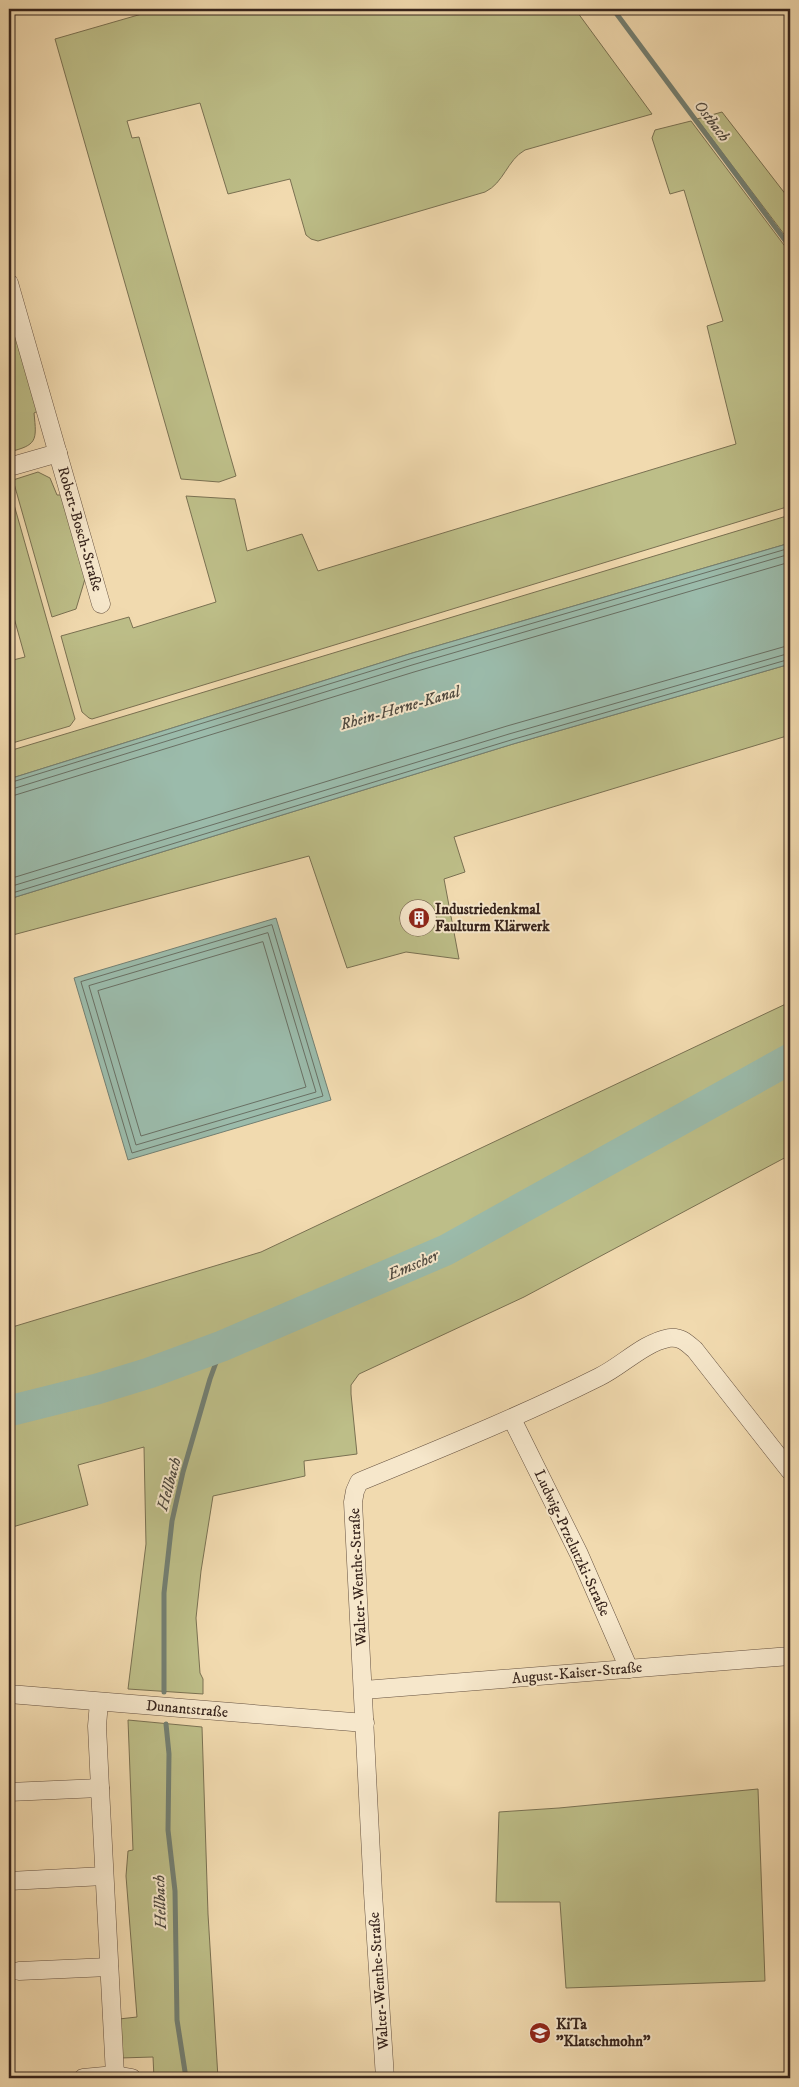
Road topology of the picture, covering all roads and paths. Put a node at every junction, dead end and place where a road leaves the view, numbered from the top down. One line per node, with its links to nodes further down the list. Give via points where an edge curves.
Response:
1 (10, 289): 2 (street, Robert-Bosch-Straße)
2 (58, 454): 3 (street, Robert-Bosch-Straße); 4 (street, Robert-Bosch-Straße)
3 (9, 467)
4 (102, 604)
5 (512, 1419): 6 (street, Walter-Wenthe-Straße, via 601,1376 653,1344 670,1338 684,1340 701,1357); 8 (street, Ludwig-Przelutzki-Straße, via 579,1554); 9 (street, Walter-Wenthe-Straße, via 359,1482 354,1502)
6 (790, 1471)
7 (790, 1656): 8 (street, August-Kaiser-Straße)
8 (629, 1669): 9 (street, August-Kaiser-Straße)
9 (364, 1690): 12 (street, Walter-Wenthe-Straße)
10 (9, 1694): 11 (street, Dunantstraße)
11 (99, 1702): 12 (street, Dunantstraße); 13 (street)
12 (364, 1723): 21 (street, Walter-Wenthe-Straße)
13 (100, 1788): 14 (street); 15 (street)
14 (9, 1792)
15 (104, 1876): 16 (street); 17 (street)
16 (9, 1881)
17 (109, 1967): 18 (street); 19 (street)
18 (19, 1971)
19 (124, 2077): 20 (street)
20 (83, 2078)
21 (385, 2078)

